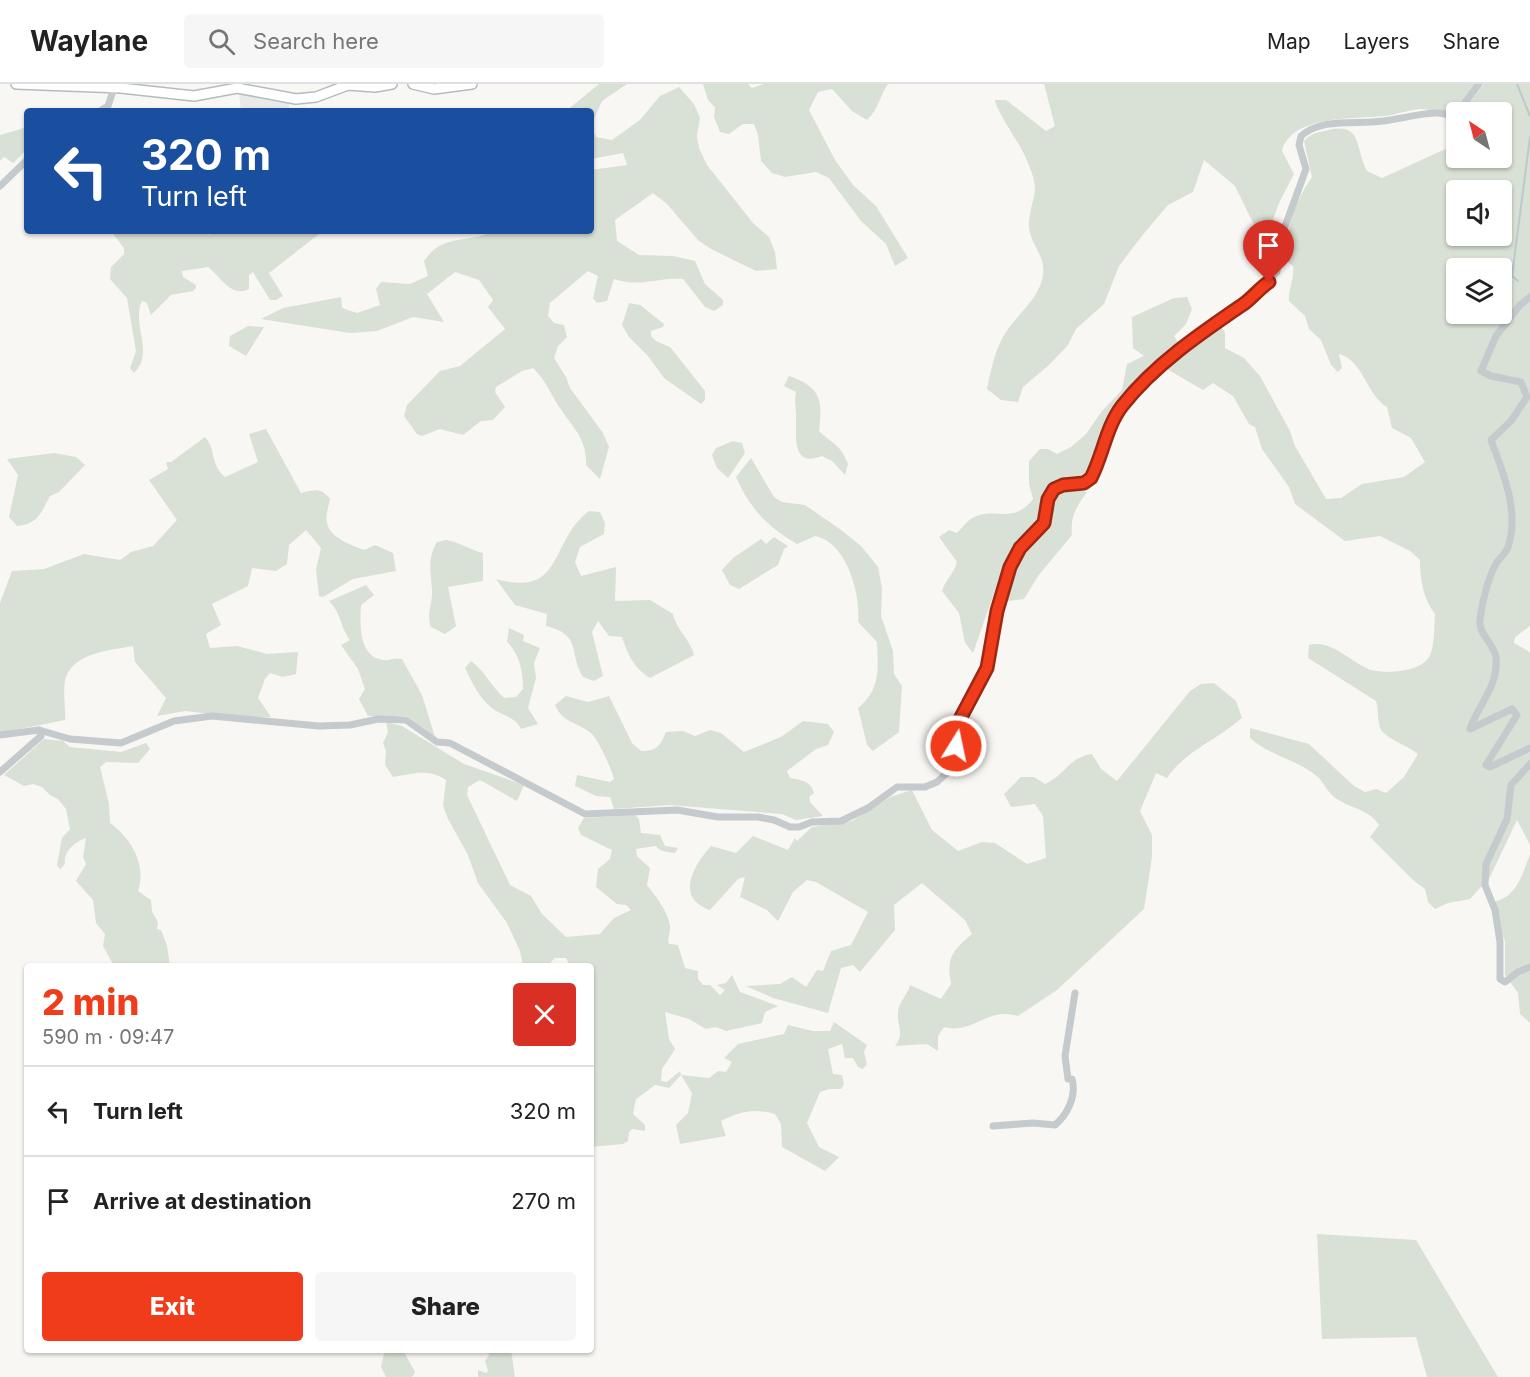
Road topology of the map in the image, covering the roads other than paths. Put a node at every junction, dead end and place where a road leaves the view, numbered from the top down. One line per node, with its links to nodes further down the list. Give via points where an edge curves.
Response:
1 (16, 84): 6 (street)
2 (392, 84): 6 (street, via 348,85 316,97 296,99 237,88 194,96)
3 (413, 84): 4 (street, via 434,89)
4 (472, 84)
5 (1479, 84): 7 (street)
6 (114, 88): 8 (street)
7 (1465, 102)
8 (105, 108)
9 (1446, 115): 13 (street, via 1432,113 1381,122 1342,123 1300,136 1306,169 1280,240 1277,272 1247,302 1213,323 1158,367 1121,407 1091,478 1054,489 1044,523 1020,548 1010,567 987,668 959,721 950,770 937,782 925,787 897,787 868,808 841,820 790,827 758,817 718,817 677,810 585,814 450,743 437,742 406,720 319,726 212,716 174,721 121,743 70,739)
10 (24, 163): 11 (street)
11 (0, 186)
12 (1530, 297): 15 (street, via 1496,336 1481,371 1521,382 1527,398 1512,421 1491,440 1508,491 1512,526 1508,547 1491,577 1480,618 1482,634 1495,653 1495,673 1491,691 1470,729 1512,709 1517,715 1486,765 1490,767)
13 (39, 730): 14 (street); 17 (street, via 41,736)
14 (0, 735)
15 (1530, 748)
16 (1530, 764): 18 (street, via 1511,785 1507,819 1486,864 1485,885 1495,910 1500,979 1505,982)
17 (0, 772)
18 (1530, 968)
19 (1076, 993): 20 (street, via 1065,1056 1068,1079 1072,1079 1074,1088 1067,1114 1055,1125)
20 (993, 1126)

